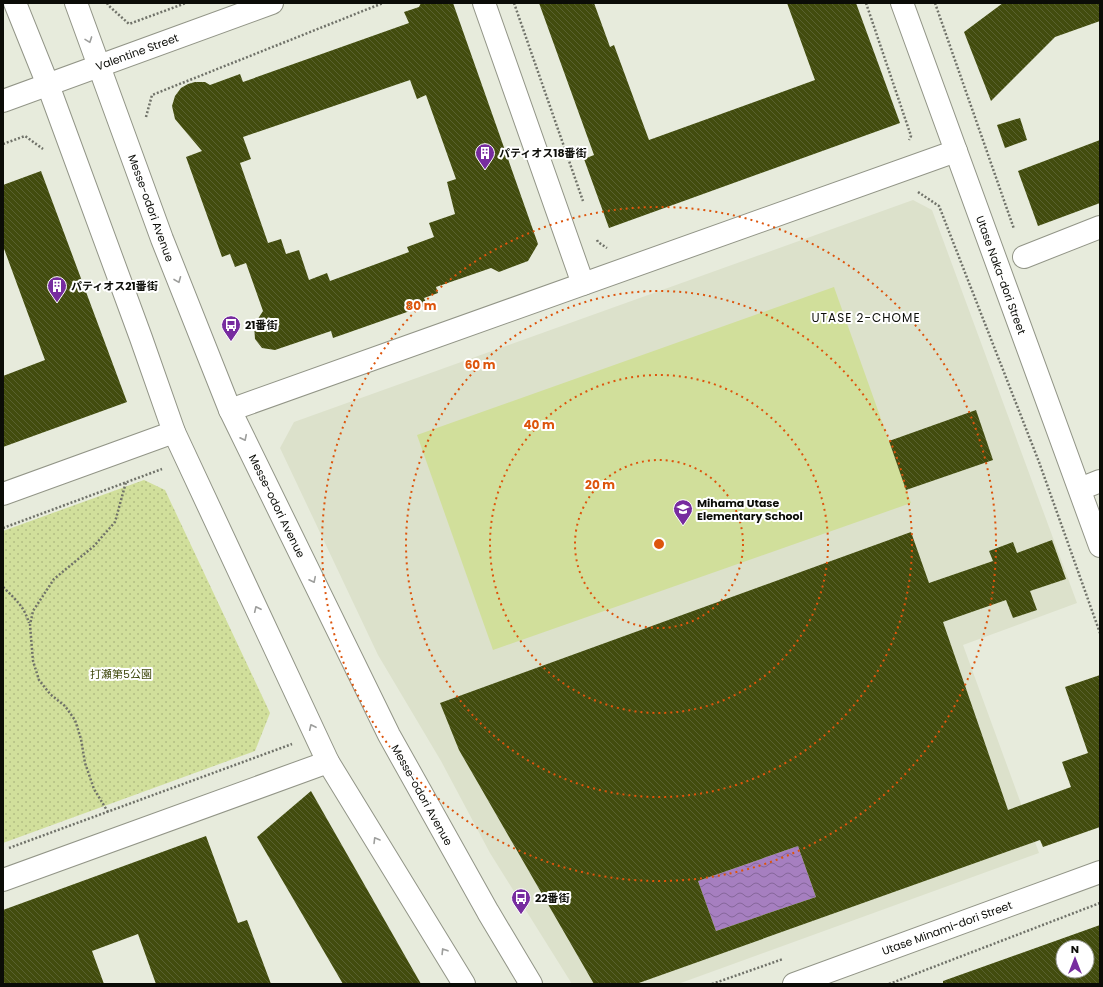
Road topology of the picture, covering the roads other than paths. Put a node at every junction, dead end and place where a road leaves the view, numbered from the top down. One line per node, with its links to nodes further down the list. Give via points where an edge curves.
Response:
1 (16, 3): 7 (street)
2 (76, 3): 6 (street, Messe-odori Avenue, one-way to 6)
3 (272, 3): 6 (street, Valentine Street)
4 (484, 3): 12 (street)
5 (902, 3): 9 (street, Utase Naka-dori Street)
6 (99, 66): 7 (street, Valentine Street); 13 (street, Messe-odori Avenue, one-way to 13, via 162,239)
7 (48, 85): 8 (street, Valentine Street); 14 (street)
8 (3, 101)
9 (956, 151): 12 (street); 16 (street, Utase Naka-dori Street)
10 (1100, 227): 11 (street)
11 (1024, 257)
12 (583, 284): 13 (street)
13 (230, 410): 23 (street, Messe-odori Avenue, one-way to 23, via 389,736)
14 (174, 432): 17 (street); 19 (street, one-way to 14)
15 (1100, 482): 16 (street)
16 (1080, 489): 18 (street, Utase Naka-dori Street)
17 (3, 494)
18 (1100, 546)
19 (328, 762): 21 (street); 22 (street, one-way to 19)
20 (1100, 872): 24 (street, Utase Minami-dori Street)
21 (3, 880)
22 (464, 984)
23 (531, 984)
24 (794, 984)

